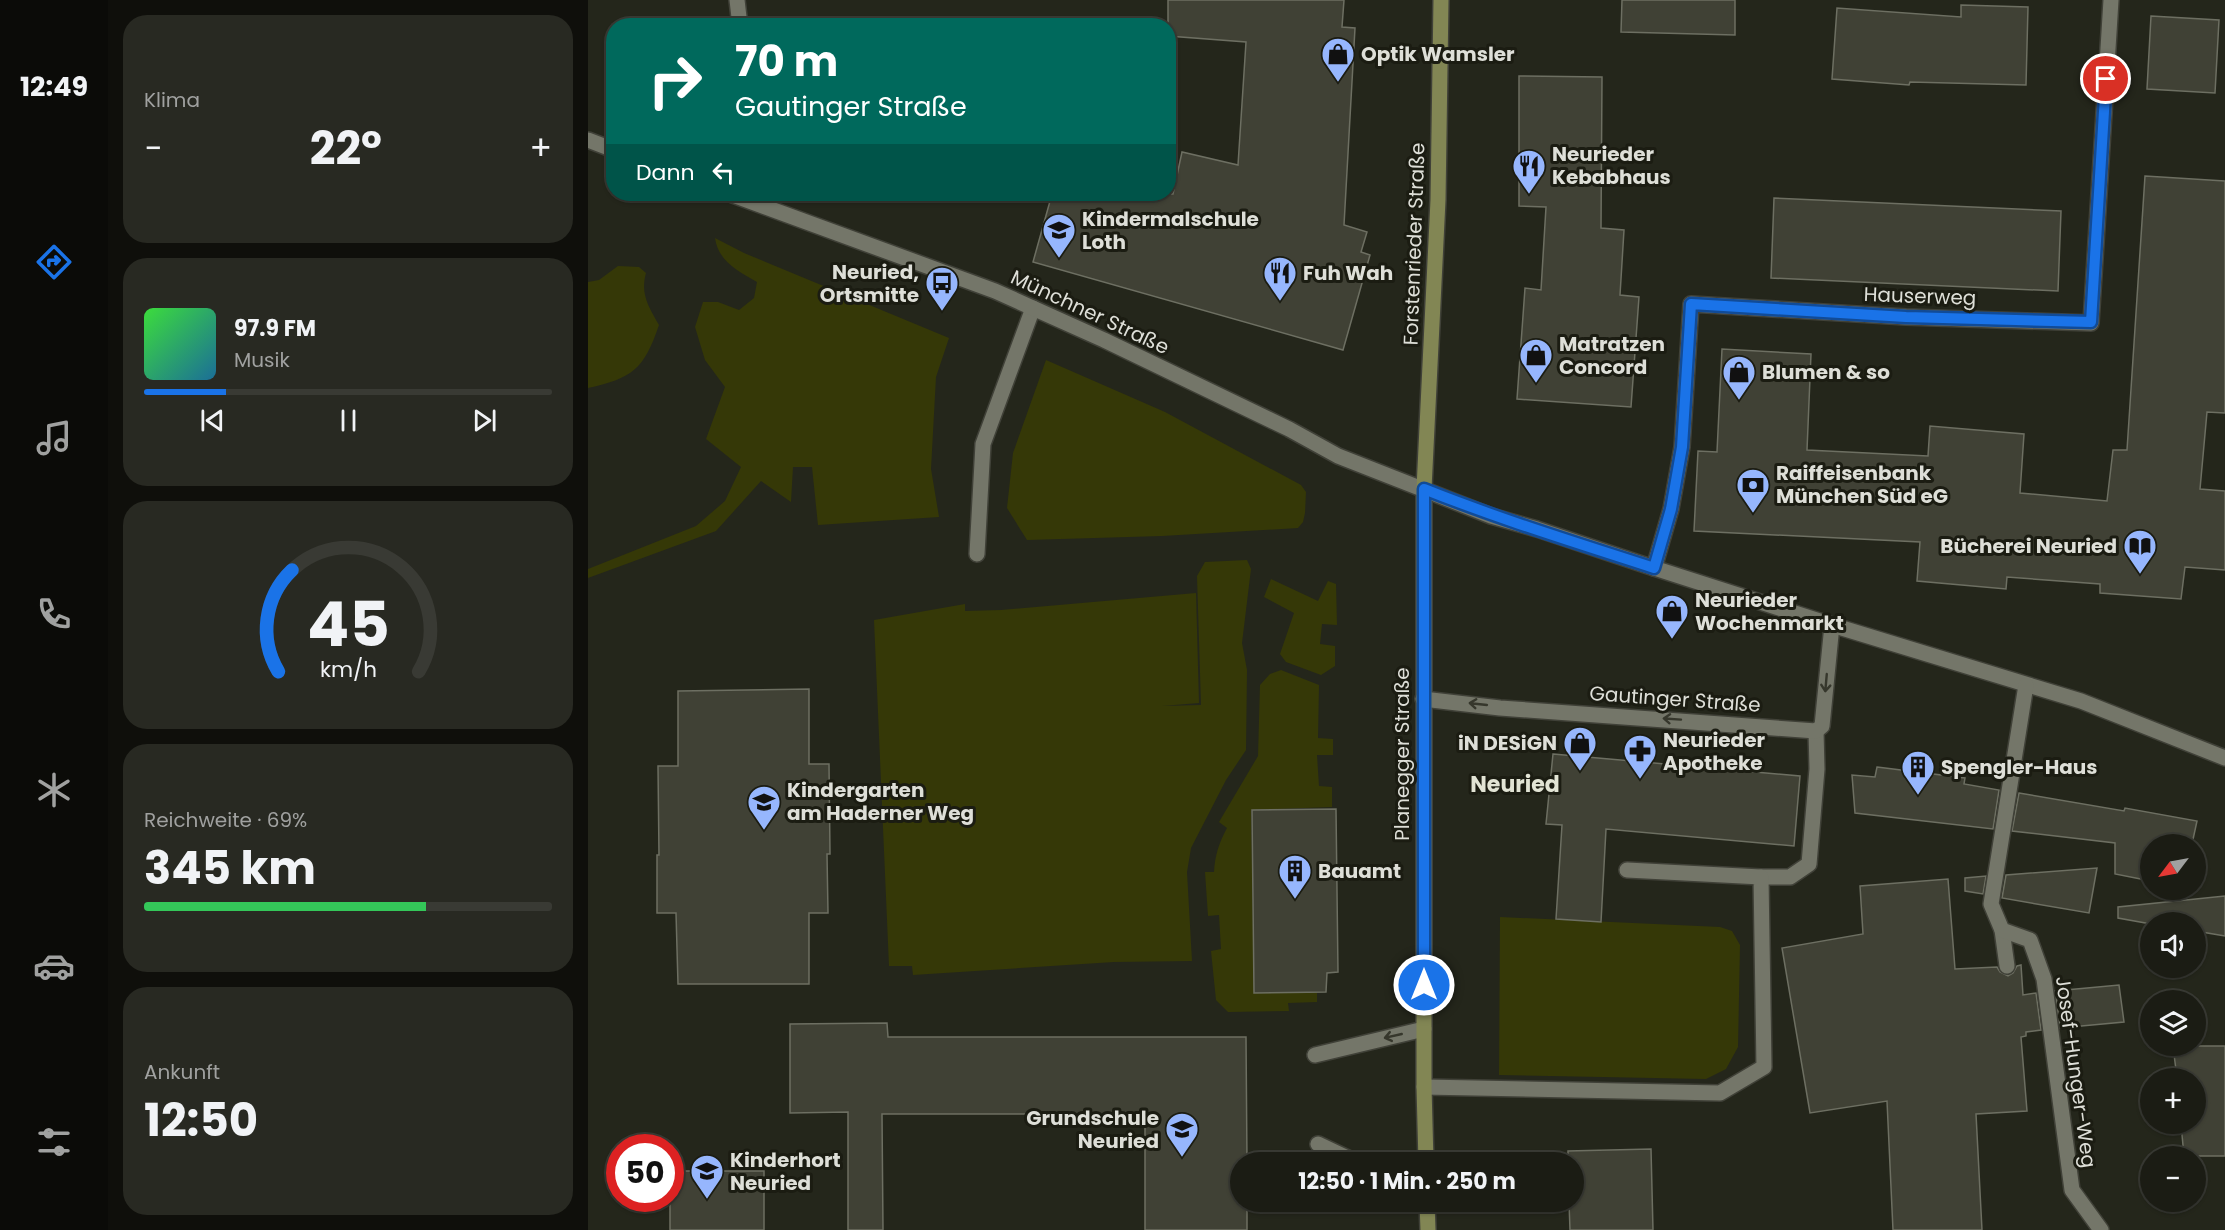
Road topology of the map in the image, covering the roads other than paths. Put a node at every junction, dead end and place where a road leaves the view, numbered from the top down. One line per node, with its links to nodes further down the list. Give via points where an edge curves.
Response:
1 (737, 0): 4 (street)
2 (1441, 0): 9 (main road, Forstenrieder Straße, via 1438,200)
3 (2111, 0): 11 (street, Hauserweg, via 2091,322 1906,317 1691,304 1682,447 1671,509)
4 (739, 18)
5 (588, 140): 6 (street)
6 (606, 147)
7 (752, 201): 8 (street, Münchner Straße)
8 (1033, 308): 9 (street, Münchner Straße, via 1338,456); 10 (street, via 982,444)
9 (1424, 489): 11 (street, via 1491,516); 14 (main road, Planegger Straße)
10 (977, 554)
11 (1654, 568): 12 (street)
12 (1832, 625): 13 (street); 15 (street, one-way to 15, via 1822,726)
13 (2026, 685): 16 (street, via 2081,701); 19 (street, via 1991,904)
14 (1423, 699): 15 (street, Gautinger Straße, one-way to 14); 21 (main road, Planegger Straße)
15 (1816, 730): 18 (street, via 1809,864 1791,877)
16 (2225, 758)
17 (1627, 870): 18 (street)
18 (1761, 877): 23 (street, via 1764,1067 1720,1093)
19 (2002, 930): 20 (street); 29 (street, Josef-Hunger-Weg, via 2030,940 2044,979 2072,1190)
20 (2007, 966)
21 (1424, 1029): 22 (street, one-way to 22); 23 (main road, Planegger Straße)
22 (1316, 1055)
23 (1424, 1087): 26 (main road, Planegger Straße)
24 (1318, 1144): 25 (street)
25 (1335, 1152)
26 (1426, 1152)
27 (1427, 1212): 28 (main road)
28 (1428, 1230)
29 (2101, 1230)

